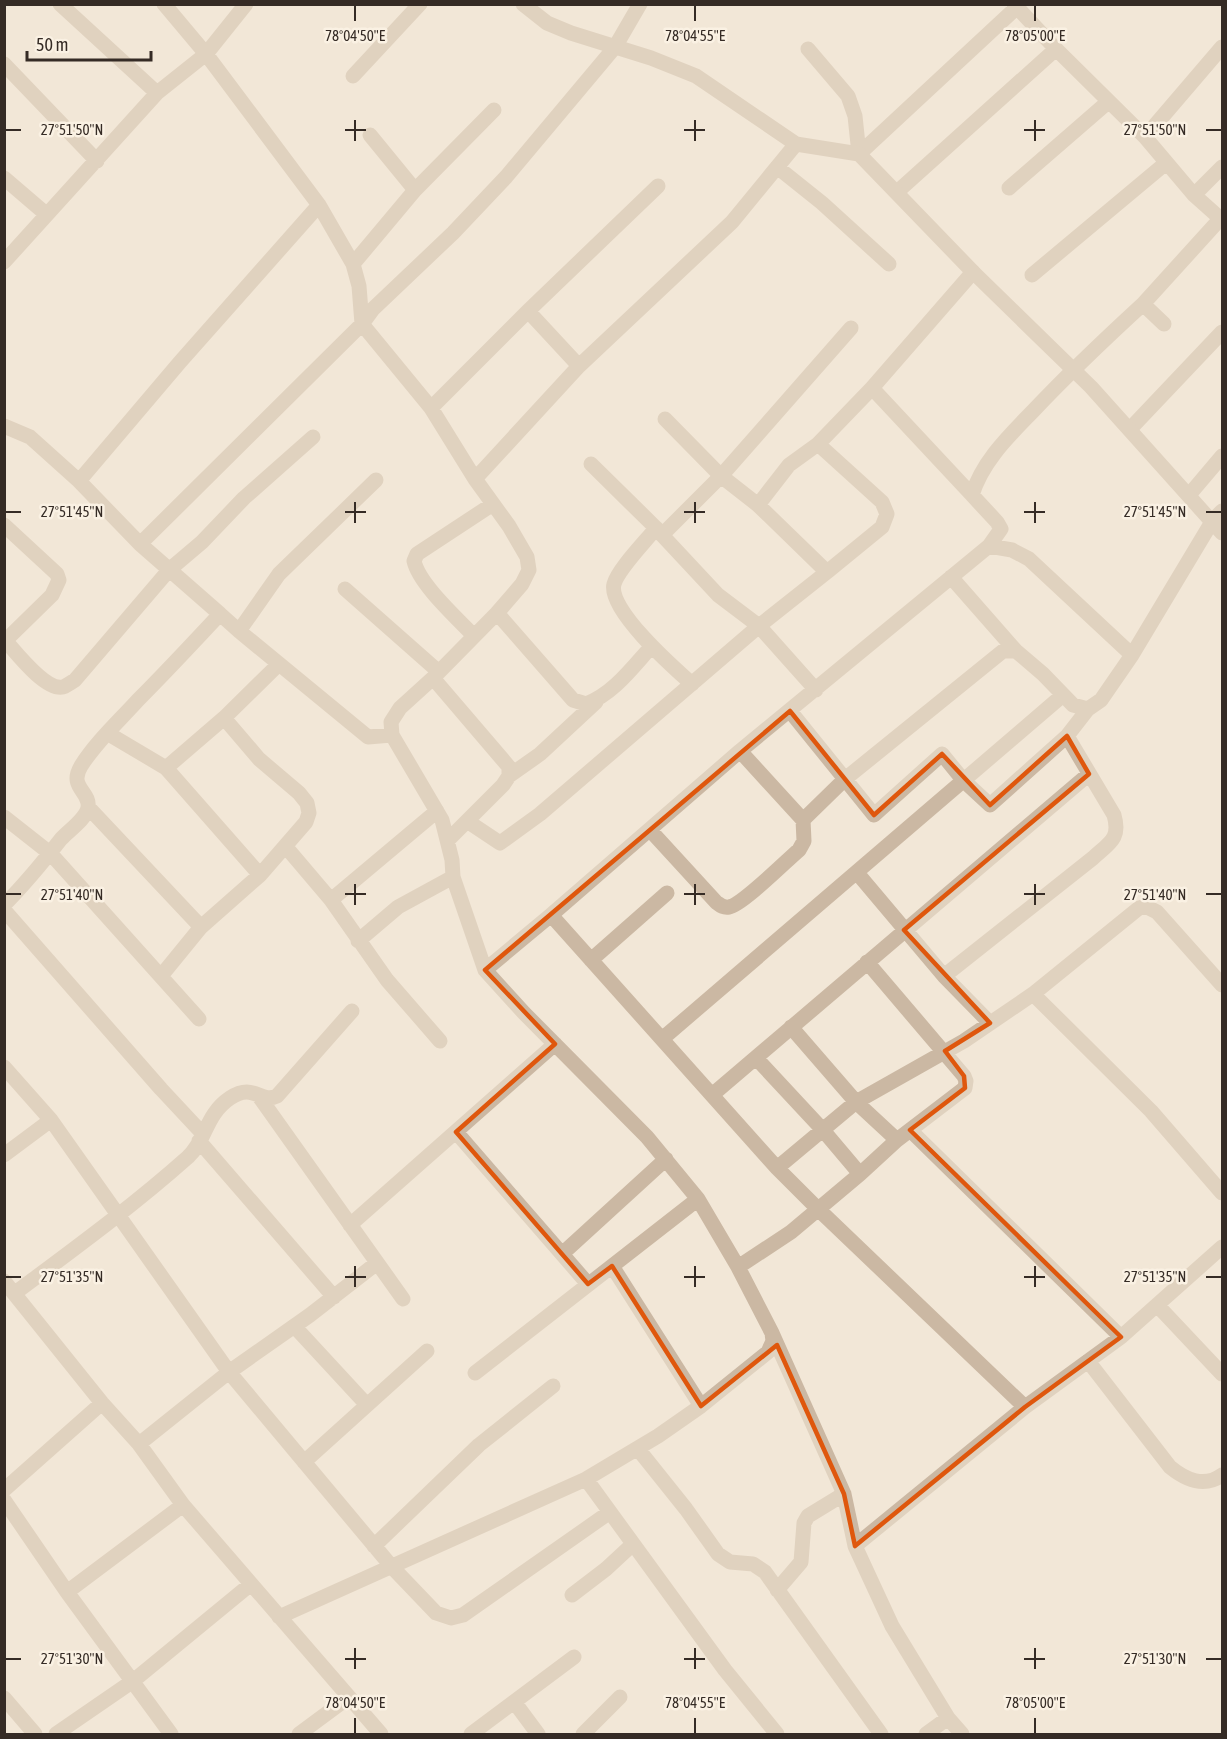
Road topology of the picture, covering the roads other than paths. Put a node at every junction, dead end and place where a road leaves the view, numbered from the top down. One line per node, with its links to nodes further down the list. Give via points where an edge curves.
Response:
1 (60, 4): 15 (street)
2 (164, 4): 12 (street)
3 (246, 4): 12 (street)
4 (420, 4): 14 (street)
5 (640, 4): 8 (street)
6 (1015, 6): 11 (street); 21 (street)
7 (534, 7): 8 (street, via 547,23)
8 (615, 47): 20 (street, via 696,76); 42 (street, via 506,177)
9 (1222, 47): 19 (street)
10 (808, 49): 21 (street, via 848,96 855,116)
11 (1056, 49): 16 (street); 30 (street)
12 (206, 54): 15 (street); 32 (street)
13 (4, 64): 22 (street)
14 (353, 76)
15 (158, 93): 22 (street)
16 (1108, 102): 19 (street); 28 (street)
17 (494, 110): 29 (street)
18 (370, 135): 29 (street)
19 (1145, 137): 23 (street)
20 (796, 144): 21 (street); 24 (street)
21 (859, 154): 30 (street)
22 (97, 161): 33 (street)
23 (1166, 163): 31 (street); 39 (street)
24 (777, 167): 37 (street); 46 (street, via 732,222)
25 (1222, 167): 31 (street)
26 (4, 178): 33 (street)
27 (658, 186): 41 (street)
28 (1009, 188)
29 (415, 190): 36 (street)
30 (897, 192): 38 (street)
31 (1194, 195): 34 (street)
32 (319, 205): 36 (street); 60 (street)
33 (46, 214): 35 (street)
34 (1222, 219): 40 (street)
35 (4, 262)
36 (353, 264): 42 (street)
37 (889, 264)
38 (973, 272): 47 (street); 48 (street)
39 (1032, 275)
40 (1143, 304): 43 (street); 47 (street)
41 (528, 311): 46 (street); 49 (street)
42 (362, 324): 49 (street); 69 (street)
43 (1164, 324)
44 (851, 328): 57 (street)
45 (1222, 333): 52 (street)
46 (579, 366): 58 (street)
47 (1073, 369): 52 (street); 61 (street, via 997,449)
48 (872, 388): 54 (street); 61 (street)
49 (431, 408): 58 (street)
50 (665, 419): 57 (street)
51 (4, 426): 60 (street, via 30,437)
52 (1130, 429): 62 (street)
53 (313, 436): 71 (street)
54 (818, 444): 64 (street, via 789,465); 72 (street, via 882,502 886,514 882,527)
55 (1222, 456): 62 (street)
56 (591, 464): 67 (street)
57 (722, 476): 64 (street); 67 (street)
58 (475, 479): 63 (street)
59 (376, 480): 78 (street, via 279,574)
60 (79, 481): 69 (street)
61 (972, 495): 70 (street, via 1001,529)
62 (1189, 495): 65 (street)
63 (493, 504): 75 (street, via 527,557 528,570 522,584); 79 (street, via 417,554 414,561 423,582)
64 (758, 504): 72 (street)
65 (1218, 516): 68 (street); 83 (street)
66 (4, 525): 80 (street, via 59,580 52,595)
67 (659, 531): 77 (street, via 718,595); 81 (street, via 618,574 613,585 614,598)
68 (1222, 533)
69 (140, 544): 71 (street)
70 (989, 546): 73 (street); 83 (street, via 1012,550 1029,559)
71 (169, 570): 76 (street); 80 (street, via 75,680 63,687 51,686 26,665)
72 (827, 572): 77 (street)
73 (951, 578): 82 (street); 87 (street)
74 (345, 589): 85 (street)
75 (497, 613): 79 (street); 89 (street, via 573,700 586,704)
76 (220, 614): 78 (street); 93 (street)
77 (759, 626): 86 (street); 87 (street)
78 (239, 631): 84 (street)
79 (474, 636): 85 (street)
80 (5, 639)
81 (651, 647): 86 (street); 89 (street)
82 (1016, 651): 88 (street); 100 (street, via 1003,651 992,659)
83 (1132, 655): 90 (street, via 1101,700)
84 (279, 664): 92 (street); 94 (street, via 368,736)
85 (436, 675): 94 (street, via 400,708 391,722); 99 (street, via 509,767)
86 (692, 684): 106 (street, via 540,814 500,843)
87 (816, 690): 91 (street)
88 (1063, 696): 90 (street, via 1073,705); 101 (street)
89 (597, 700): 99 (street, via 540,754)
90 (1088, 709): 95 (street)
91 (790, 711): 96 (street); 100 (street)
92 (224, 718): 97 (street); 109 (street, via 259,759 307,803 306,822)
93 (107, 733): 97 (street); 102 (street, via 77,777)
94 (392, 735): 103 (street)
95 (1067, 736): 98 (street); 101 (street, via 990,805)
96 (740, 751): 105 (street); 107 (street)
97 (166, 768): 112 (street)
98 (1089, 774): 120 (street); 126 (street, via 1114,816 1116,836)
99 (509, 776): 106 (street)
100 (845, 779): 101 (street, via 874,815 942,754); 105 (street)
101 (964, 781): 111 (street)
102 (88, 807): 110 (street); 119 (street)
103 (437, 811): 108 (street); 115 (street)
104 (4, 817): 110 (street)
105 (803, 820): 107 (street, via 804,841 799,850 728,908 716,902)
106 (467, 821): 108 (street)
107 (650, 830): 118 (street)
108 (448, 840): 113 (street)
109 (286, 847): 112 (street); 115 (street)
110 (51, 854): 116 (street); 125 (street)
111 (858, 874): 120 (street); 133 (street)
112 (260, 875): 119 (street)
113 (453, 877): 121 (street, via 398,907); 124 (street)
114 (667, 892): 122 (street)
115 (331, 900): 121 (street)
116 (4, 905)
117 (4, 910): 146 (street)
118 (550, 915): 122 (street); 124 (street)
119 (201, 927): 125 (street)
120 (904, 930): 123 (street); 126 (street)
121 (358, 941): 134 (street)
122 (591, 960): 133 (street)
123 (867, 962): 132 (street); 136 (street)
124 (485, 970): 135 (street)
125 (161, 976): 130 (street)
126 (944, 976): 131 (street)
127 (1222, 985): 128 (street, via 1157,912 1145,906)
128 (1033, 994): 131 (street); 152 (street, via 1151,1111)
129 (352, 1011): 139 (street, via 277,1096 270,1099)
130 (199, 1018)
131 (990, 1023): 136 (street)
132 (791, 1027): 137 (street); 141 (street)
133 (662, 1039): 140 (street)
134 (440, 1041)
135 (555, 1044): 145 (street); 149 (street)
136 (945, 1051): 141 (street); 144 (street, via 964,1076 965,1088)
137 (756, 1058): 140 (street); 143 (street)
138 (4, 1067): 142 (street)
139 (258, 1095): 146 (street, via 246,1091 228,1099 210,1117); 156 (street)
140 (712, 1095): 150 (street)
141 (856, 1102): 143 (street); 147 (street)
142 (51, 1120): 148 (street); 155 (street)
143 (822, 1130): 150 (street); 151 (street)
144 (910, 1130): 147 (street); 169 (street)
145 (456, 1132): 156 (street); 158 (street)
146 (201, 1137): 155 (street, via 187,1158); 164 (street)
147 (897, 1140): 151 (street)
148 (4, 1155)
149 (666, 1160): 153 (street); 158 (street)
150 (777, 1168): 154 (street)
151 (860, 1174): 154 (street)
152 (1222, 1193)
153 (698, 1198): 160 (street); 161 (street)
154 (818, 1209): 161 (street); 179 (street)
155 (120, 1215): 163 (street); 172 (street)
156 (350, 1225): 159 (street)
157 (1222, 1247): 166 (street)
158 (562, 1254): 162 (street)
159 (377, 1263): 164 (street); 165 (street)
160 (612, 1266): 162 (street); 178 (street)
161 (738, 1267): 168 (street)
162 (588, 1284): 173 (street)
163 (10, 1287): 176 (street)
164 (334, 1297): 167 (street)
165 (403, 1299)
166 (1157, 1305): 169 (street); 174 (street)
167 (294, 1326): 172 (street); 177 (street)
168 (772, 1333): 178 (street, via 768,1352); 186 (street)
169 (1121, 1337): 171 (street)
170 (427, 1351): 177 (street)
171 (1088, 1361): 179 (street); 183 (street, via 1170,1467 1197,1482)
172 (229, 1372): 180 (street); 182 (street)
173 (476, 1373)
174 (1222, 1374)
175 (553, 1386): 191 (street, via 479,1445)
176 (102, 1403): 180 (street); 185 (street)
177 (367, 1405): 182 (street)
178 (701, 1406): 181 (street)
179 (1025, 1407): 192 (street)
180 (139, 1444): 188 (street)
181 (638, 1449): 184 (street); 195 (street, via 718,1554 730,1562 759,1567)
182 (304, 1462): 191 (street)
183 (1222, 1475)
184 (586, 1479): 189 (street); 193 (street)
185 (4, 1490)
186 (844, 1494): 192 (street); 195 (street, via 808,1516 801,1562)
187 (4, 1500): 196 (street)
188 (183, 1505): 194 (street); 196 (street)
189 (610, 1512): 190 (street); 193 (street, via 457,1618 436,1613)
190 (633, 1544): 197 (street); 214 (street)
191 (374, 1546): 193 (street)
192 (855, 1546): 205 (street, via 892,1626)
193 (392, 1567): 198 (street)
194 (251, 1584): 198 (street); 200 (street)
195 (777, 1590): 215 (street)
196 (67, 1592): 200 (street)
197 (572, 1595)
198 (279, 1617): 201 (street)
199 (574, 1657): 204 (street)
200 (133, 1682): 207 (street); 208 (street)
201 (348, 1697): 209 (street); 210 (street)
202 (620, 1697): 213 (street)
203 (4, 1698): 206 (street)
204 (515, 1703): 211 (street); 212 (street)
205 (948, 1718): 216 (street); 217 (street)
206 (35, 1734)
207 (56, 1734)
208 (169, 1734)
209 (299, 1734)
210 (381, 1734)
211 (471, 1734)
212 (538, 1734)
213 (583, 1734)
214 (777, 1734)
215 (881, 1734)
216 (926, 1734)
217 (962, 1734)

